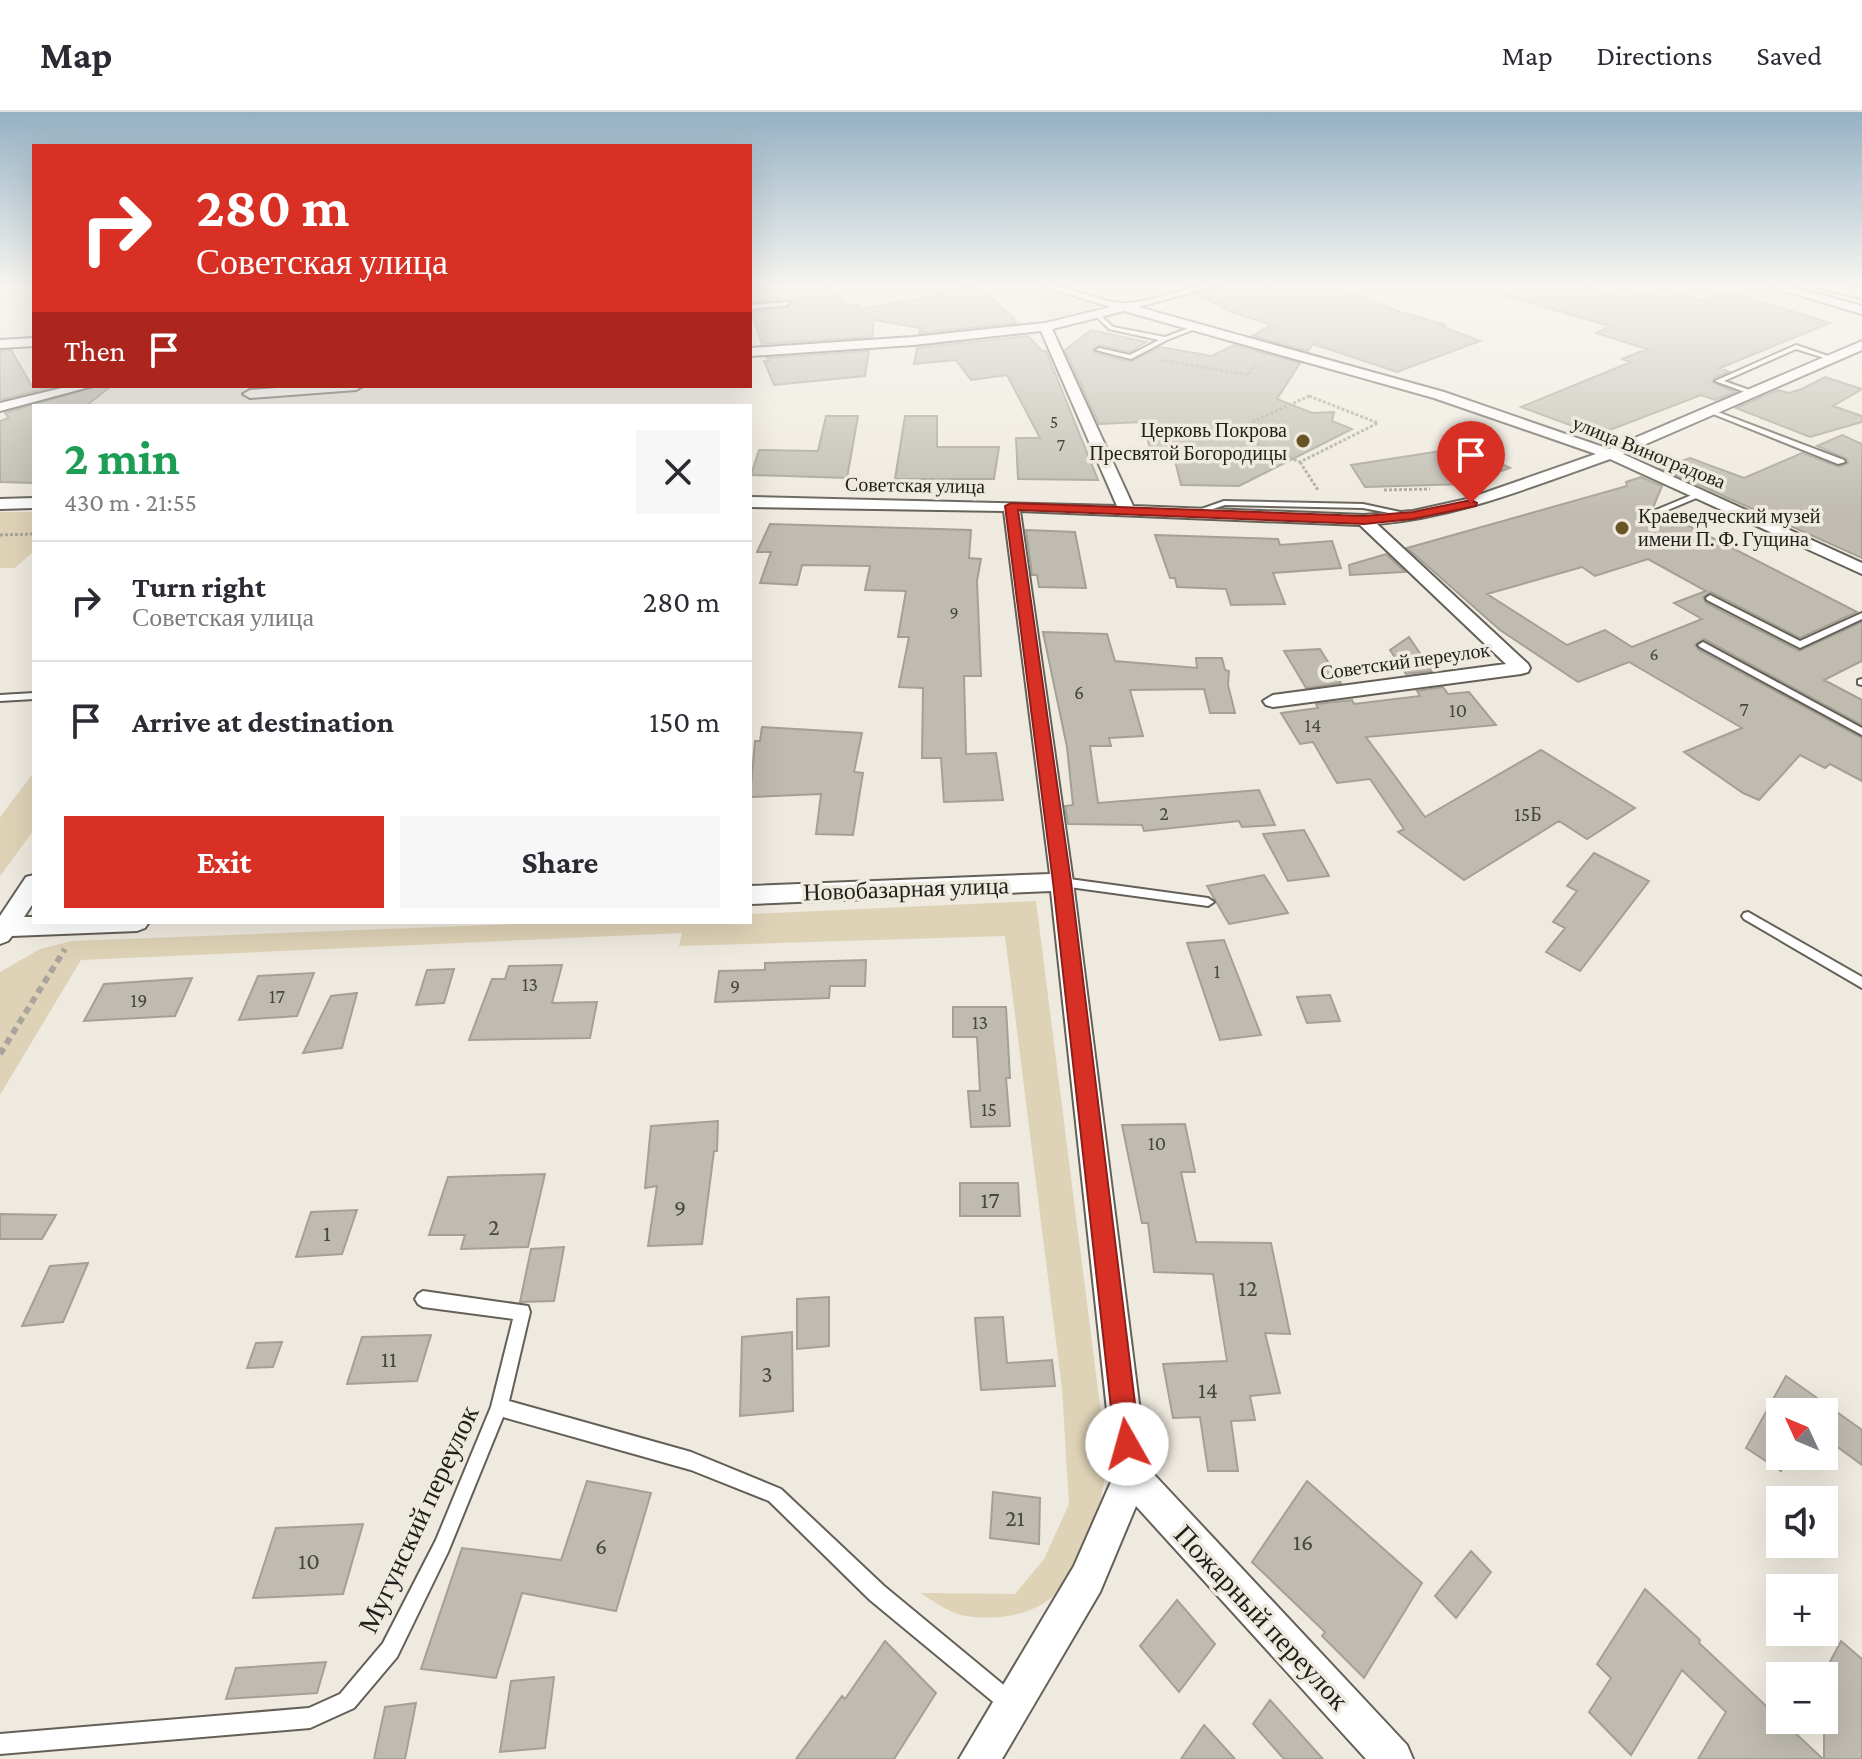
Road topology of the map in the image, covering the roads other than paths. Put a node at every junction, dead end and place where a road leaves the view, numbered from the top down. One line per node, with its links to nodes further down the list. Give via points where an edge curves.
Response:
1 (1061, 362): 18 (street)
2 (1321, 362): 11 (street, улица Виноградова, via 1439,395)
3 (1762, 362): 7 (lane, via 1718,381)
4 (1824, 362): 7 (street, Советская улица)
5 (78, 388): 9 (street)
6 (332, 388): 8 (street)
7 (1753, 393): 10 (street, Советская улица)
8 (250, 395)
9 (0, 407)
10 (1710, 411): 11 (street, Советская улица); 12 (lane)
11 (1610, 454): 13 (street, улица Виноградова); 21 (street, Советская улица, via 1471,503)
12 (1841, 462)
13 (1702, 494): 20 (lane); 23 (street, улица Виноградова)
14 (752, 502): 17 (street, Советская улица)
15 (32, 503): 16 (street)
16 (0, 504)
17 (1011, 506): 18 (street, Советская улица); 31 (street)
18 (1128, 512): 19 (street, Советская улица)
19 (1191, 514): 21 (lane, via 1224,503 1363,506); 22 (street, Советская улица)
20 (1648, 515)
21 (1413, 516): 22 (street, Советская улица)
22 (1364, 520): 29 (street, Советский переулок, via 1521,668)
23 (1862, 569)
24 (1710, 598): 25 (lane, via 1800,645)
25 (1862, 616)
26 (1703, 645): 30 (lane)
27 (32, 696): 28 (lane)
28 (0, 698)
29 (1273, 701)
30 (1862, 732)
31 (1062, 882): 33 (street, Новобазарная улица); 34 (lane); 41 (street)
32 (32, 886): 37 (street)
33 (752, 895)
34 (1208, 902)
35 (1748, 916): 38 (lane)
36 (81, 924): 37 (street)
37 (2, 930)
38 (1862, 983)
39 (423, 1299): 40 (lane, via 522,1312)
40 (499, 1407): 42 (lane, Мугунский переулок, via 691,1461 775,1495 877,1593); 43 (lane, Мугунский переулок, via 442,1546 390,1650 347,1701 310,1718)
41 (1131, 1475): 42 (street, via 1087,1579); 45 (street, Пожарный переулок)
42 (1012, 1704): 44 (street)
43 (0, 1744)
44 (979, 1759)
45 (1393, 1759)

